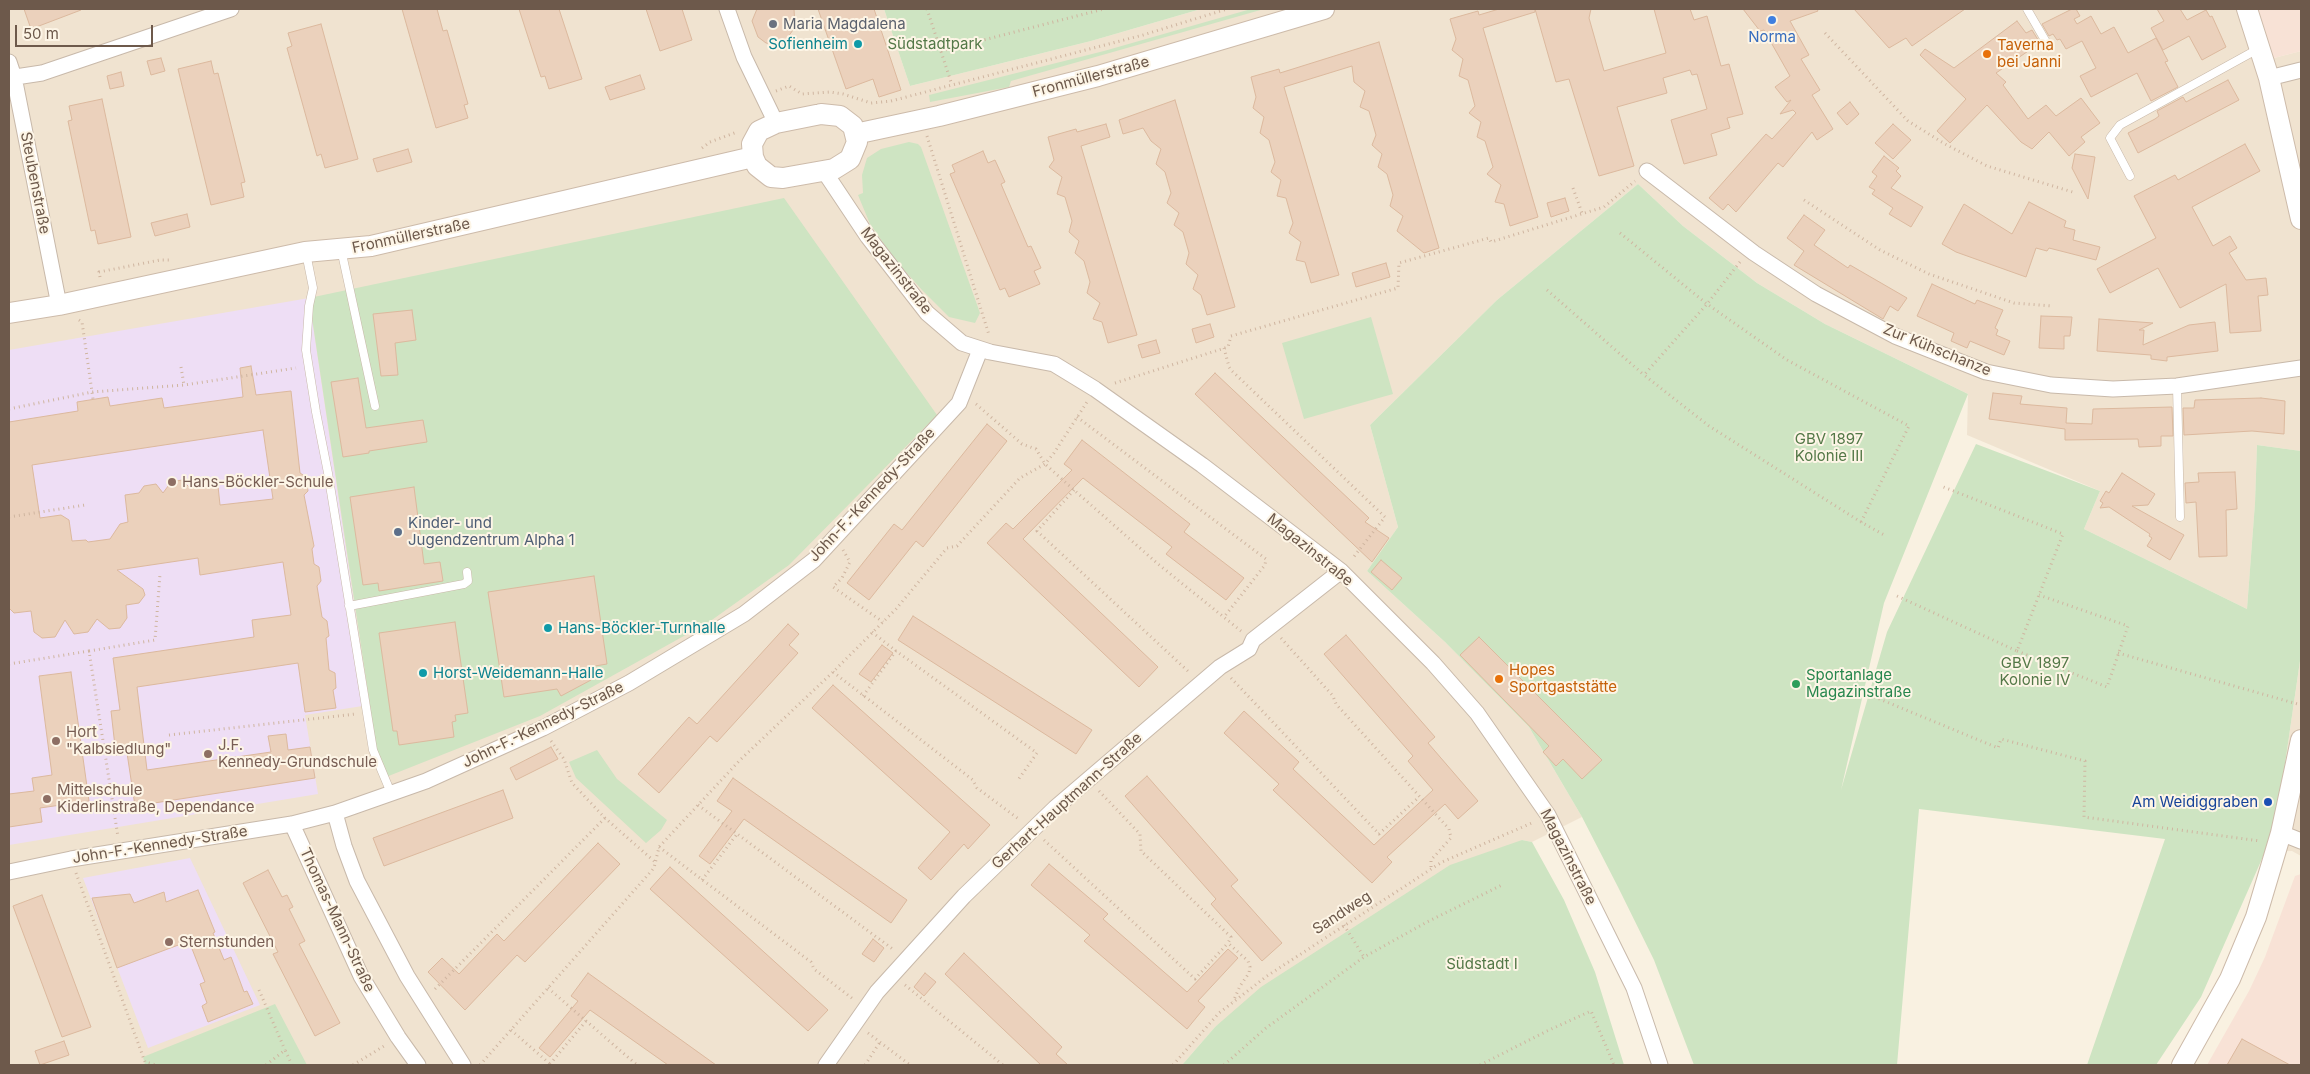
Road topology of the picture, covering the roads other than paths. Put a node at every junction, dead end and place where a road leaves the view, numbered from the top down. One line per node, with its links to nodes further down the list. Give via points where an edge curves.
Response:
1 (231, 9): 9 (street, via 42,73)
2 (727, 9): 11 (street, via 744,57)
3 (1324, 9): 12 (main road, Fronmüllerstraße, via 1098,76)
4 (2027, 9): 6 (lane)
5 (2247, 9): 7 (main road)
6 (2049, 47)
7 (2260, 48): 10 (main road); 16 (lane, via 2120,125 2110,138)
8 (2301, 70): 10 (street)
9 (10, 72): 20 (street, Steubenstraße)
10 (2269, 78): 17 (main road)
11 (776, 124): 12 (main road, via 832,114 848,120); 13 (main road, via 754,137)
12 (855, 134): 14 (main road, via 856,142 850,159)
13 (753, 157): 14 (main road, via 757,166 771,177); 18 (main road, Fronmüllerstraße, via 381,244)
14 (824, 171): 22 (street, Magazinstraße, via 868,237 926,314 962,343)
15 (1648, 171): 24 (street, Zur Kühschanze, via 1750,250 1816,294 1895,336 1986,372 2050,385 2113,389)
16 (2130, 176)
17 (2301, 219)
18 (341, 250): 19 (main road, Fronmüllerstraße); 25 (lane)
19 (305, 252): 20 (main road, Fronmüllerstraße); 29 (lane, via 313,288 308,306 309,366)
20 (59, 305): 21 (main road, Fronmüllerstraße)
21 (9, 313)
22 (985, 351): 28 (street, Magazinstraße, via 1054,364 1095,389 1202,465); 31 (street, John-F.-Kennedy-Straße, via 959,403 814,560 744,614 629,683 543,728 426,781)
23 (2301, 368): 24 (street, Zur Kühschanze)
24 (2176, 386): 26 (lane)
25 (375, 406)
26 (2180, 517)
27 (467, 572): 29 (lane, via 468,581 464,584)
28 (1341, 572): 39 (street, Gerhart-Hauptmann-Straße, via 1253,640 1249,649 1220,667 1055,808 964,896 893,975); 40 (street, Magazinstraße, via 1433,663 1477,713 1548,815 1634,988)
29 (349, 606): 31 (lane, via 373,750)
30 (2301, 740): 34 (main road)
31 (391, 793): 32 (street, John-F.-Kennedy-Straße)
32 (335, 813): 33 (street, John-F.-Kennedy-Straße); 38 (street, via 357,881 422,1002)
33 (292, 824): 36 (street, John-F.-Kennedy-Straße); 37 (street, Thomas-Mann-Straße, via 361,976)
34 (2280, 838): 35 (street); 41 (main road, via 2256,917 2230,979)
35 (2301, 841)
36 (9, 872)
37 (418, 1065)
38 (463, 1065)
39 (826, 1065)
40 (1660, 1065)
41 (2182, 1065)

